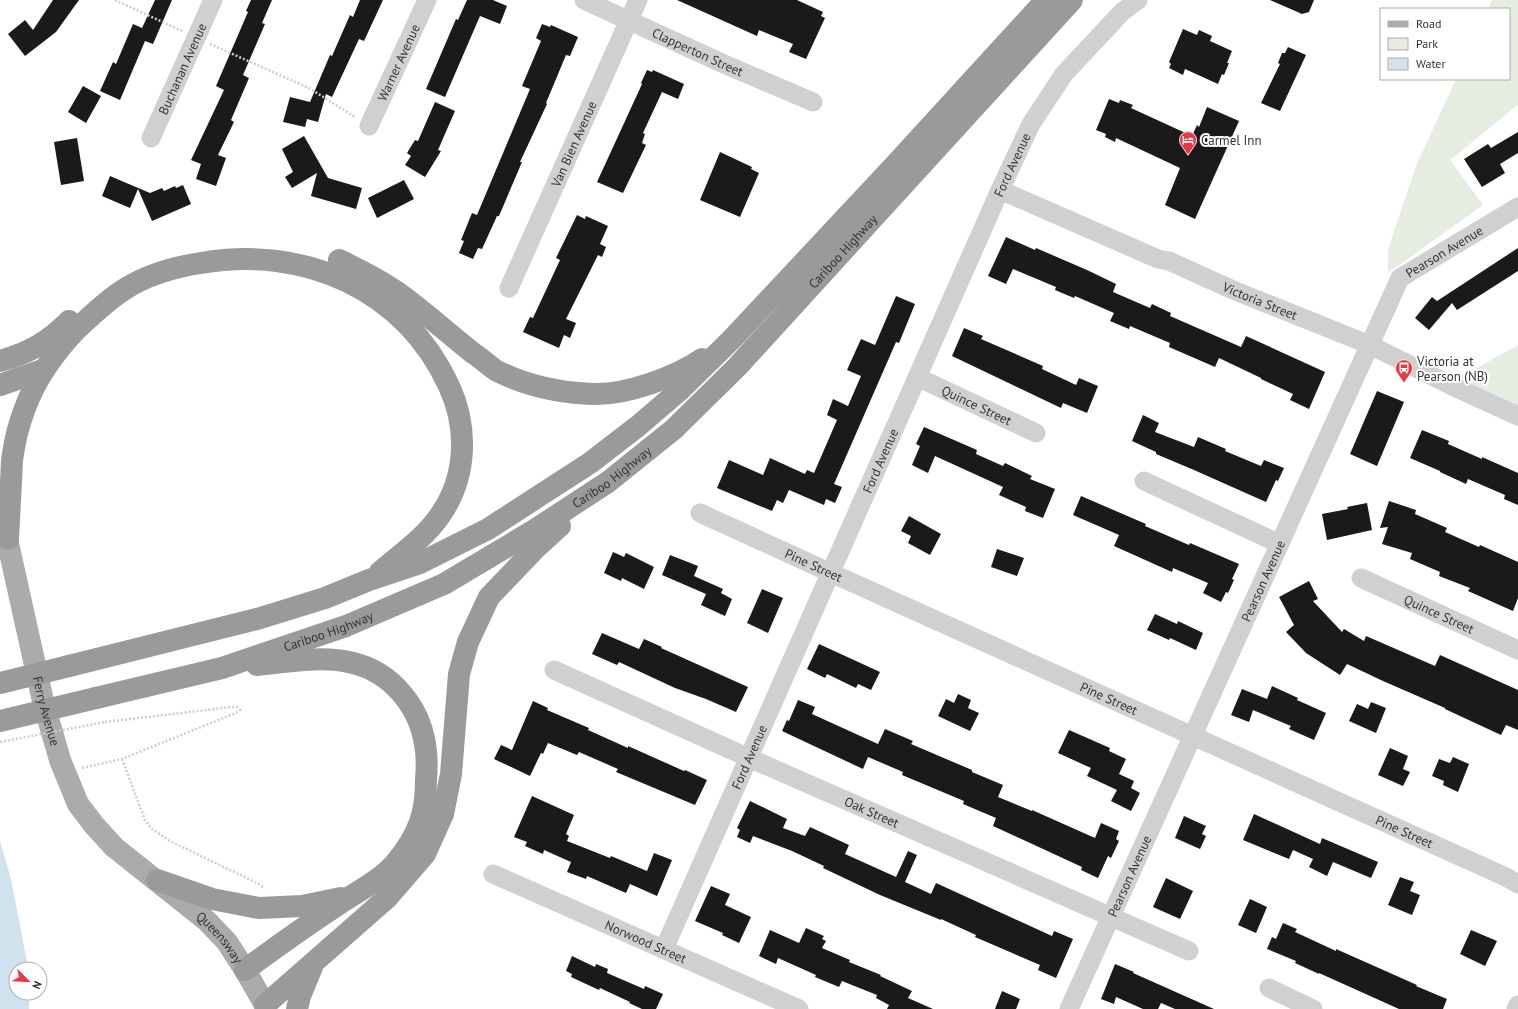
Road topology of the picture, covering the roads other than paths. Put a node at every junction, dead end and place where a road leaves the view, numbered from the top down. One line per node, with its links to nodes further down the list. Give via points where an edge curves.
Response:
1 (213, 0): 11 (street, Buchanan Avenue)
2 (427, 0): 10 (street, Warner Avenue)
3 (584, 0): 8 (street, Clapperton Street)
4 (638, 0): 8 (street, Van Bien Avenue)
5 (1046, 0): 15 (highway, Cariboo Highway)
6 (1072, 0): 24 (highway, Cariboo Highway, via 737,367 674,429)
7 (1138, 0): 12 (street, Ford Avenue, via 1122,12 1064,74 1031,124)
8 (629, 20): 9 (street, Clapperton Street); 14 (street, Van Bien Avenue)
9 (813, 102)
10 (369, 126)
11 (151, 138)
12 (1000, 190): 16 (street, Victoria Street, via 1158,259 1169,261 1312,323); 19 (street, Ford Avenue)
13 (1518, 207): 16 (street, Pearson Avenue, via 1400,278)
14 (509, 288)
15 (733, 338): 17 (highway, via 698,362 659,381 625,390 595,394 558,390 525,383 496,370 404,297 373,276 336,259 303,250 262,245 228,245 188,251 152,263 118,280 84,306 55,335 31,350); 31 (highway, Cariboo Highway, via 680,390 590,463 488,529 420,564)
16 (1370, 345): 21 (street, Victoria Street); 28 (street, Pearson Avenue)
17 (0, 361)
18 (43, 370): 20 (highway); 27 (highway, via 24,411 13,454); 31 (highway, via 69,337 96,310 125,288 155,274 185,265 220,259 260,259 300,264 328,272 355,284 388,307 425,344 441,368 456,402 463,435 458,480 442,514 416,543)
19 (917, 377): 22 (street, Quince Street); 29 (street, Ford Avenue)
20 (0, 385)
21 (1518, 416)
22 (1036, 433)
23 (1144, 481): 28 (street)
24 (608, 482): 33 (highway, Cariboo Highway, via 444,584 346,626); 46 (highway, via 536,548 489,597 468,642 459,674 451,774 443,814 425,854 387,898)
25 (0, 508): 27 (main road, Ferry Avenue)
26 (700, 513): 29 (street, Pine Street)
27 (8, 539): 40 (main road, Ferry Avenue, via 43,701 65,772 78,804 114,847)
28 (1280, 544): 37 (street, Pearson Avenue)
29 (830, 573): 37 (street, Pine Street); 38 (street, Ford Avenue)
30 (1361, 578): 32 (street, Quince Street)
31 (369, 580): 35 (highway, Cariboo Highway, bridge, via 325,598 257,619)
32 (1518, 650)
33 (222, 668): 36 (highway, Cariboo Highway, bridge); 42 (highway, via 326,658 354,663 374,671 394,684 408,700 420,722 425,744 426,798 420,821 411,842 396,862)
34 (554, 670): 38 (street, Oak Street)
35 (0, 683)
36 (0, 721)
37 (1193, 736): 41 (street, Pine Street); 43 (street, Pearson Avenue)
38 (749, 758): 43 (street, Oak Street); 44 (street, Ford Avenue)
39 (493, 874): 44 (street, Norwood Street)
40 (157, 880): 42 (highway, via 212,899 259,908 302,906); 47 (main road, Queensway, via 207,921 227,942)
41 (1518, 884)
42 (352, 895): 47 (highway)
43 (1111, 916): 45 (street, Oak Street); 53 (street, Pearson Avenue)
44 (664, 949): 52 (street, Norwood Street)
45 (1189, 951)
46 (314, 962): 50 (highway); 51 (highway)
47 (245, 970): 50 (main road, Queensway)
48 (1269, 988): 54 (street)
49 (1518, 1005): 55 (street)
50 (266, 1007)
51 (297, 1009)
52 (799, 1009)
53 (1069, 1009)
54 (1313, 1009)
55 (1516, 1009)

